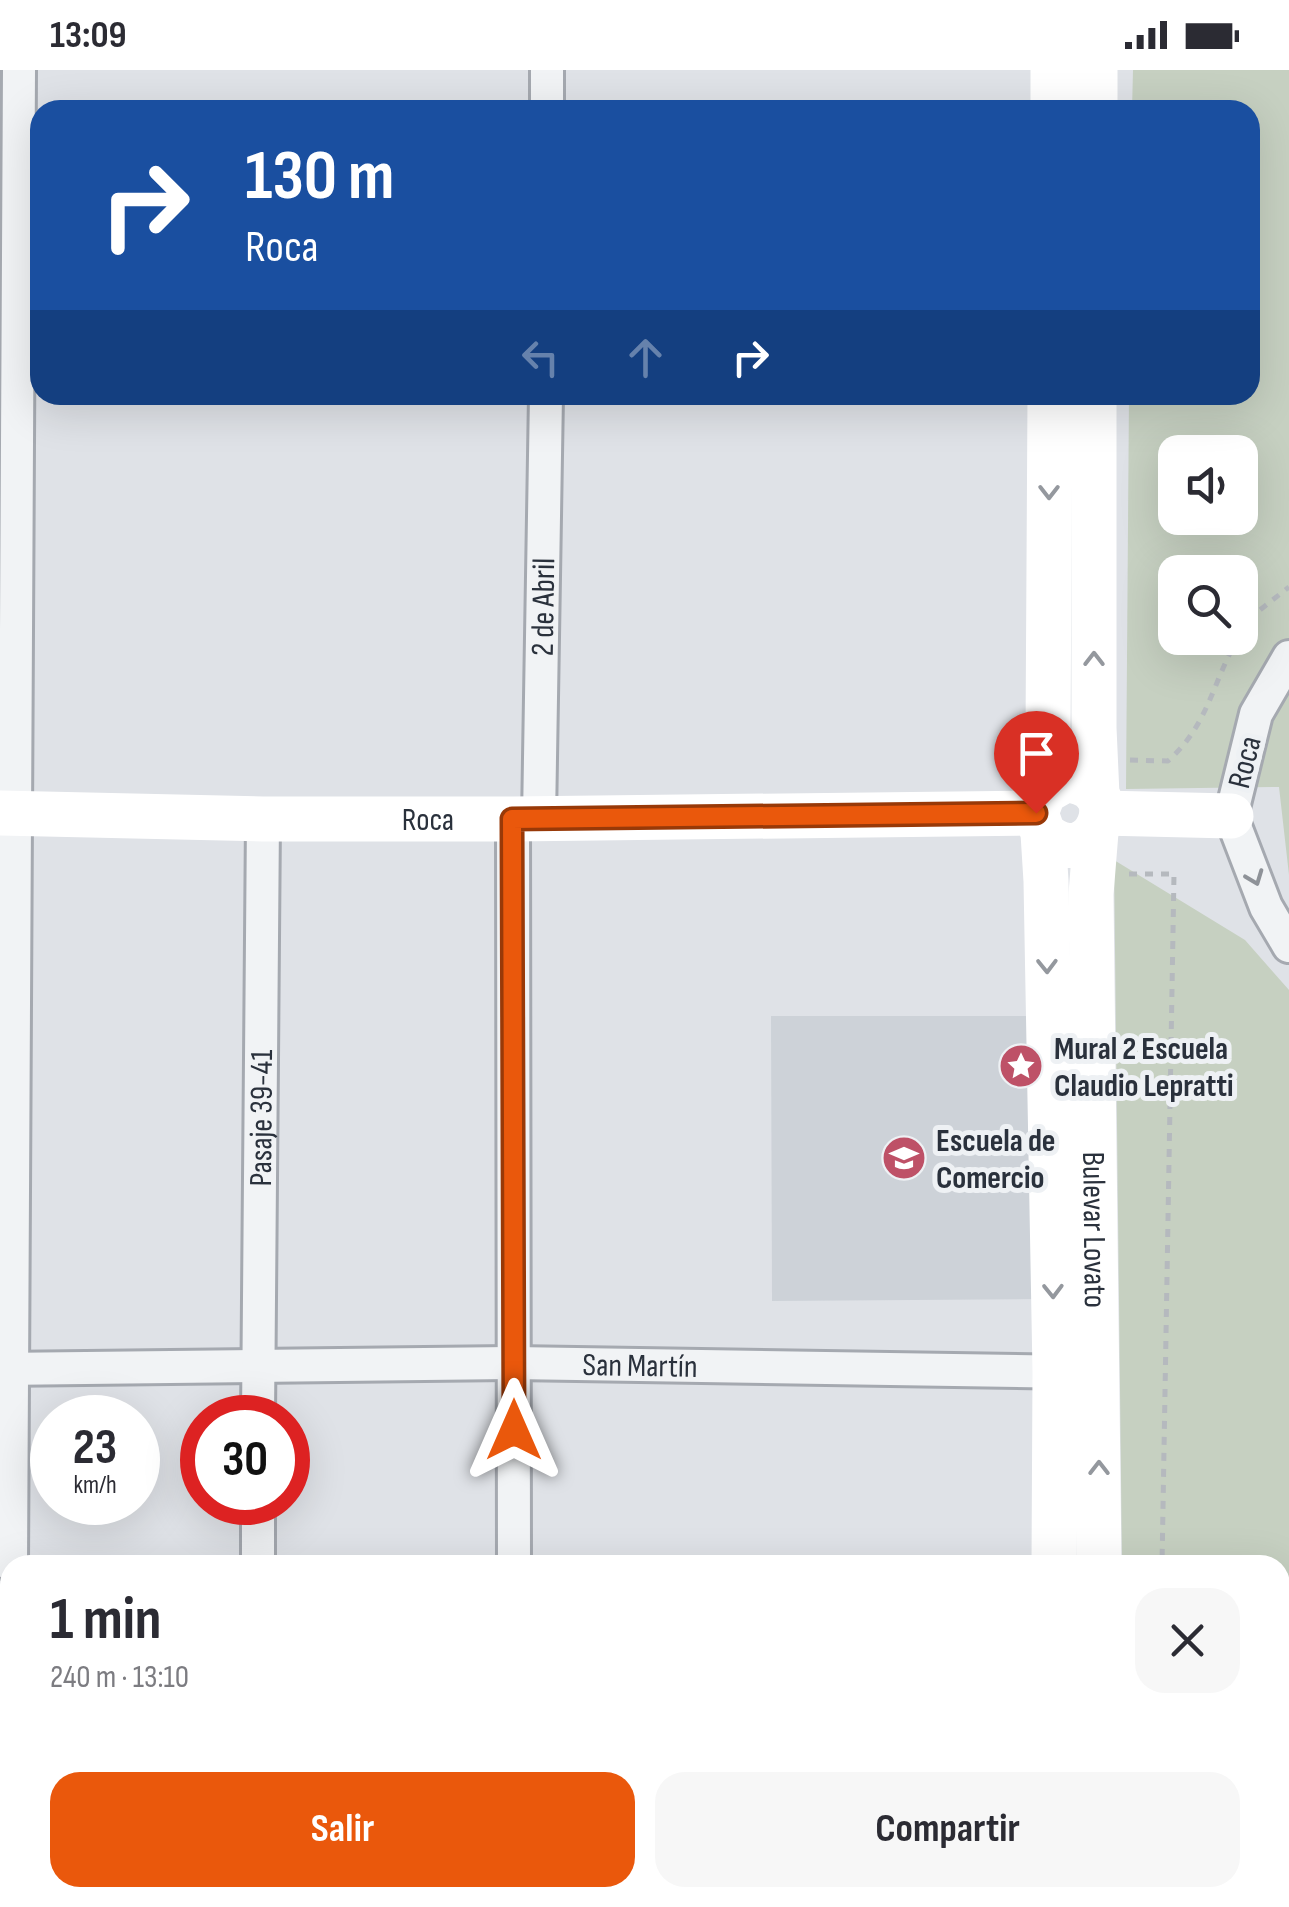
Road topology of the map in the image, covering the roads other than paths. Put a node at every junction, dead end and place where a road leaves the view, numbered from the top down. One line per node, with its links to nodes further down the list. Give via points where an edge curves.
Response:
1 (19, 70): 8 (street)
2 (547, 70): 5 (street)
3 (1053, 70): 6 (main road)
4 (1095, 70): 7 (main road)
5 (547, 100)
6 (1053, 100)
7 (1095, 100)
8 (19, 253): 14 (street)
9 (546, 405): 18 (street, 2 de Abril)
10 (1050, 405): 15 (main road, Bulevar Lovato, one-way to 15, via 1048,734)
11 (1094, 405): 13 (main road, Bulevar Lovato, one-way to 11)
12 (1289, 657): 16 (street, Roca, via 1256,714)
13 (1104, 800): 15 (main road, Roca, via 1080,844 1051,840); 16 (main road, Roca); 25 (main road, Bulevar Lovato, via 1091,894)
14 (7, 813): 17 (main road, Roca); 20 (street)
15 (1041, 813): 18 (main road, Roca); 24 (main road, Bulevar Lovato, one-way to 24)
16 (1230, 816): 19 (street, Roca, one-way to 19)
17 (263, 818): 18 (main road, Roca); 22 (street, Pasaje 39-41)
18 (526, 819): 21 (street, 2 de Abril)
19 (1289, 946)
20 (6, 1081): 23 (street)
21 (514, 1363): 22 (street, San Martín); 24 (street, San Martín); 30 (street, 2 de Abril)
22 (258, 1368): 23 (street, San Martín); 26 (street, Pasaje 39-41)
23 (6, 1369): 28 (street)
24 (1055, 1372): 25 (street, San Martín); 31 (main road, Bulevar Lovato)
25 (1099, 1372): 32 (main road, Bulevar Lovato, one-way to 25)
26 (258, 1395)
27 (258, 1525): 29 (street)
28 (11, 1555)
29 (258, 1555)
30 (514, 1555)
31 (1054, 1555)
32 (1099, 1555)

